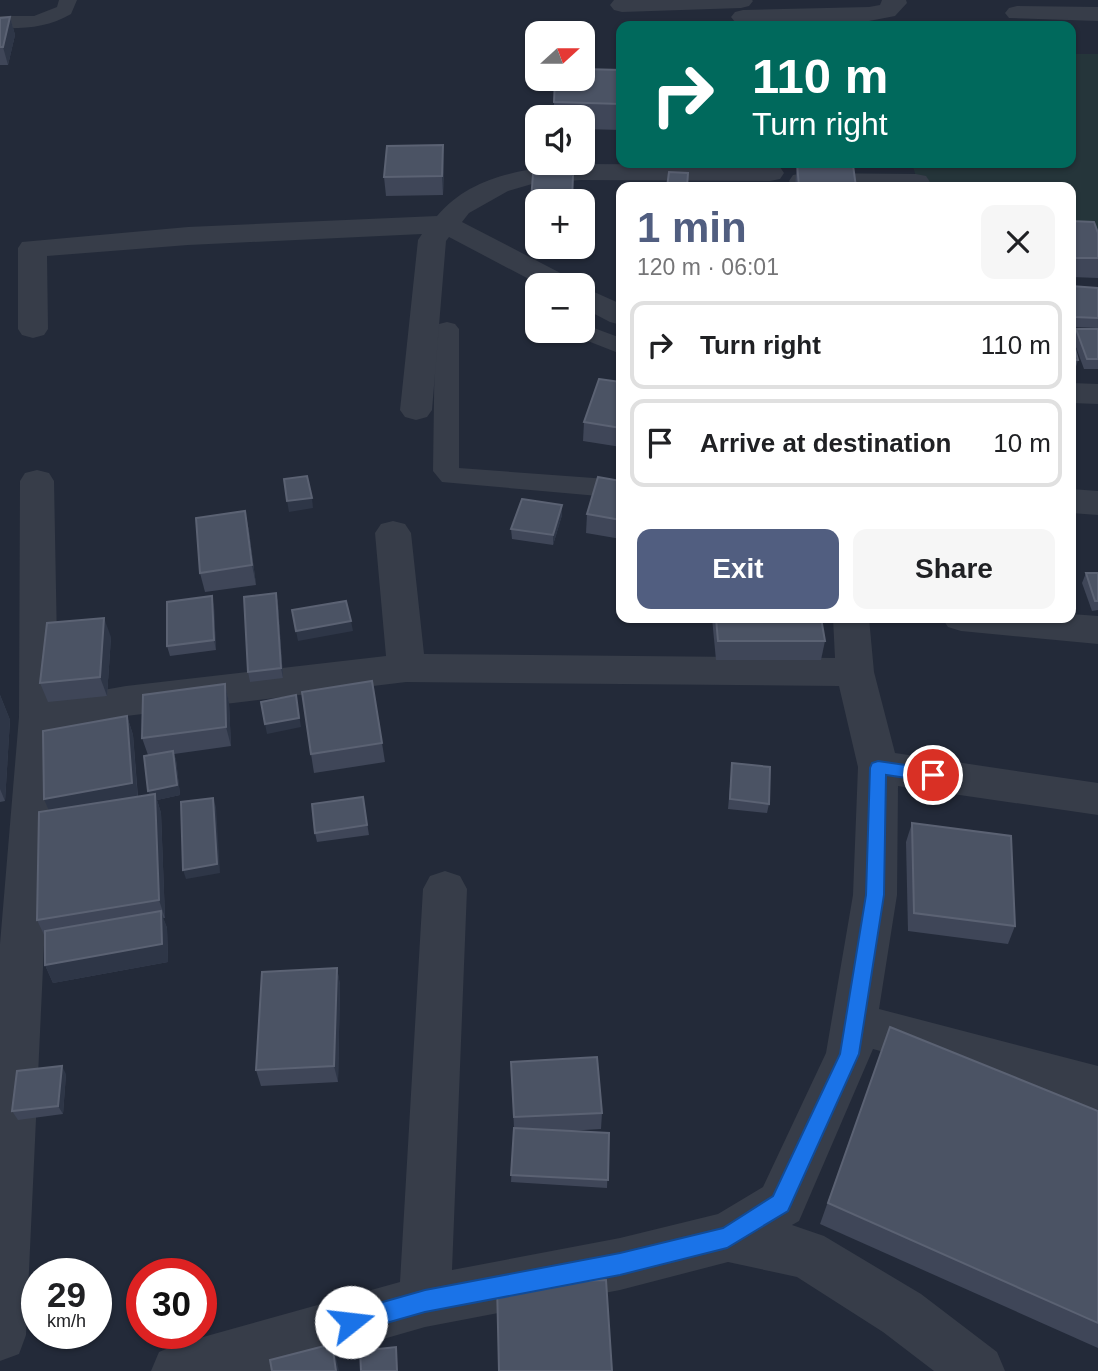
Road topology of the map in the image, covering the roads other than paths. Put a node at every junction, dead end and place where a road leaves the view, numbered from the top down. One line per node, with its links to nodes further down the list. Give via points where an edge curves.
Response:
1 (68, 0): 7 (lane, via 65,10 54,18 21,24)
2 (894, 0): 4 (street, via 887,11 869,14)
3 (622, 10): 4 (street)
4 (742, 11)
5 (1017, 13): 6 (street)
6 (1098, 14)
7 (0, 22)
8 (771, 176): 9 (street); 10 (street, via 580,172 531,176 498,185 459,207)
9 (916, 182)
10 (445, 224): 11 (street); 14 (street, via 32,248); 20 (street, via 432,240)
11 (539, 273)
12 (595, 302): 13 (street)
13 (616, 313)
14 (33, 329)
15 (447, 329): 22 (lane, via 446,471 451,476)
16 (595, 336): 17 (lane)
17 (616, 344)
18 (1076, 393): 19 (street)
19 (1098, 394)
20 (416, 410)
21 (37, 481): 31 (street)
22 (616, 489)
23 (1076, 501): 24 (street)
24 (1098, 503)
25 (393, 533): 29 (street)
26 (850, 623): 30 (street)
27 (1018, 623): 28 (street)
28 (1098, 630)
29 (406, 668): 30 (street); 31 (street, via 125,701)
30 (855, 672): 32 (street)
31 (39, 717): 35 (street)
32 (878, 768): 33 (street); 36 (street, via 875,895)
33 (1098, 799)
34 (445, 889): 39 (street)
35 (11, 948): 40 (street)
36 (854, 1023): 37 (street); 38 (street, via 849,1054 780,1204)
37 (1098, 1088)
38 (727, 1237): 39 (street, via 620,1264); 42 (street, via 806,1255 902,1313)
39 (425, 1301): 41 (street)
40 (0, 1335)
41 (178, 1371)
42 (978, 1371)

